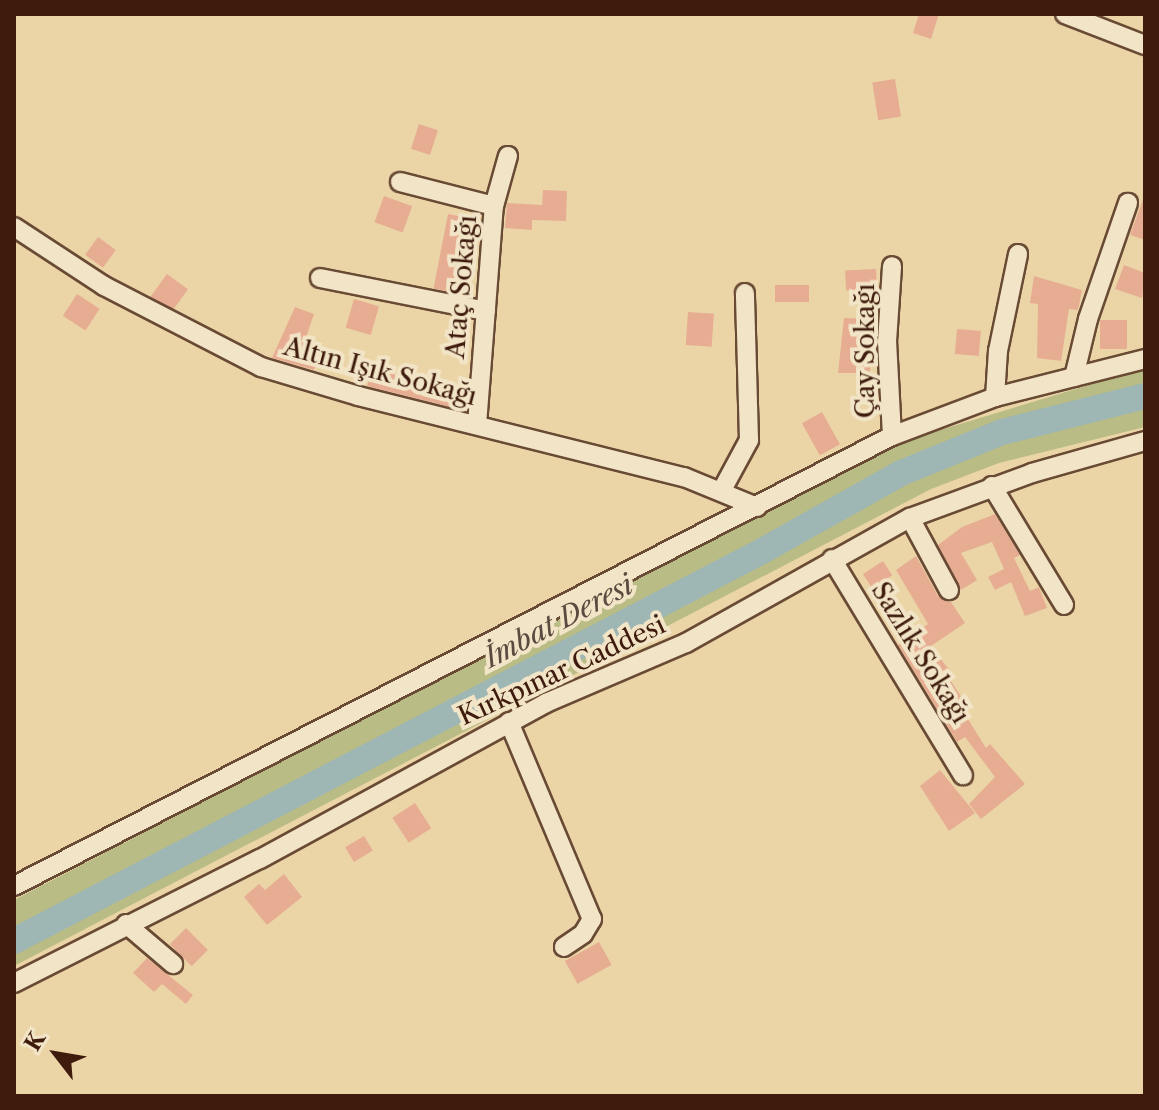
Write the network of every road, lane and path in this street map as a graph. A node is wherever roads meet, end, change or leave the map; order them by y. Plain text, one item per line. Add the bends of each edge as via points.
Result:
1 (1065, 14) edge
2 (1095, 19) edge
3 (1145, 45) edge
4 (508, 156) dead end
5 (400, 182) dead end
6 (1128, 203) dead end
7 (494, 206) junction
8 (14, 227) edge
9 (1018, 254) dead end
10 (892, 266) dead end
11 (320, 278) dead end
12 (745, 293) dead end
13 (486, 311) junction
14 (1145, 359) edge
15 (1074, 377) junction
16 (995, 397) junction
17 (477, 425) junction
18 (892, 436) junction
19 (1145, 441) edge
20 (992, 486) junction
21 (722, 490) junction
22 (757, 507) junction
23 (910, 518) junction
24 (832, 559) junction
25 (949, 590) dead end
26 (1064, 605) dead end
27 (509, 722) junction
28 (963, 775) dead end
29 (14, 886) edge
30 (126, 924) junction
31 (564, 947) dead end
32 (173, 964) dead end
33 (14, 983) edge

1 - 2 street
2 - 3 street
4 - 7 street, Ataç Sokağı
5 - 7 street
6 - 15 street
7 - 13 street, Ataç Sokağı
8 - 17 street, Altın Işık Sokağı via 93,279 218,349 295,379
9 - 16 street via 998,351
10 - 18 street, Çay Sokağı via 887,342
11 - 13 street
12 - 21 street via 749,440
13 - 17 street, Ataç Sokağı
14 - 15 street
15 - 16 street
16 - 18 street
17 - 21 street, Altın Işık Sokağı
18 - 22 street
19 - 20 street, Kırkpınar Caddesi
20 - 23 street, Kırkpınar Caddesi
20 - 26 street
21 - 22 street, Altın Işık Sokağı
22 - 29 street
23 - 24 street, Kırkpınar Caddesi
23 - 25 street
24 - 27 street, Kırkpınar Caddesi via 686,643
24 - 28 street, Sazlık Sokağı
27 - 30 street, Kırkpınar Caddesi via 260,859
27 - 31 street via 592,919 583,934
30 - 32 street
30 - 33 street, Kırkpınar Caddesi

